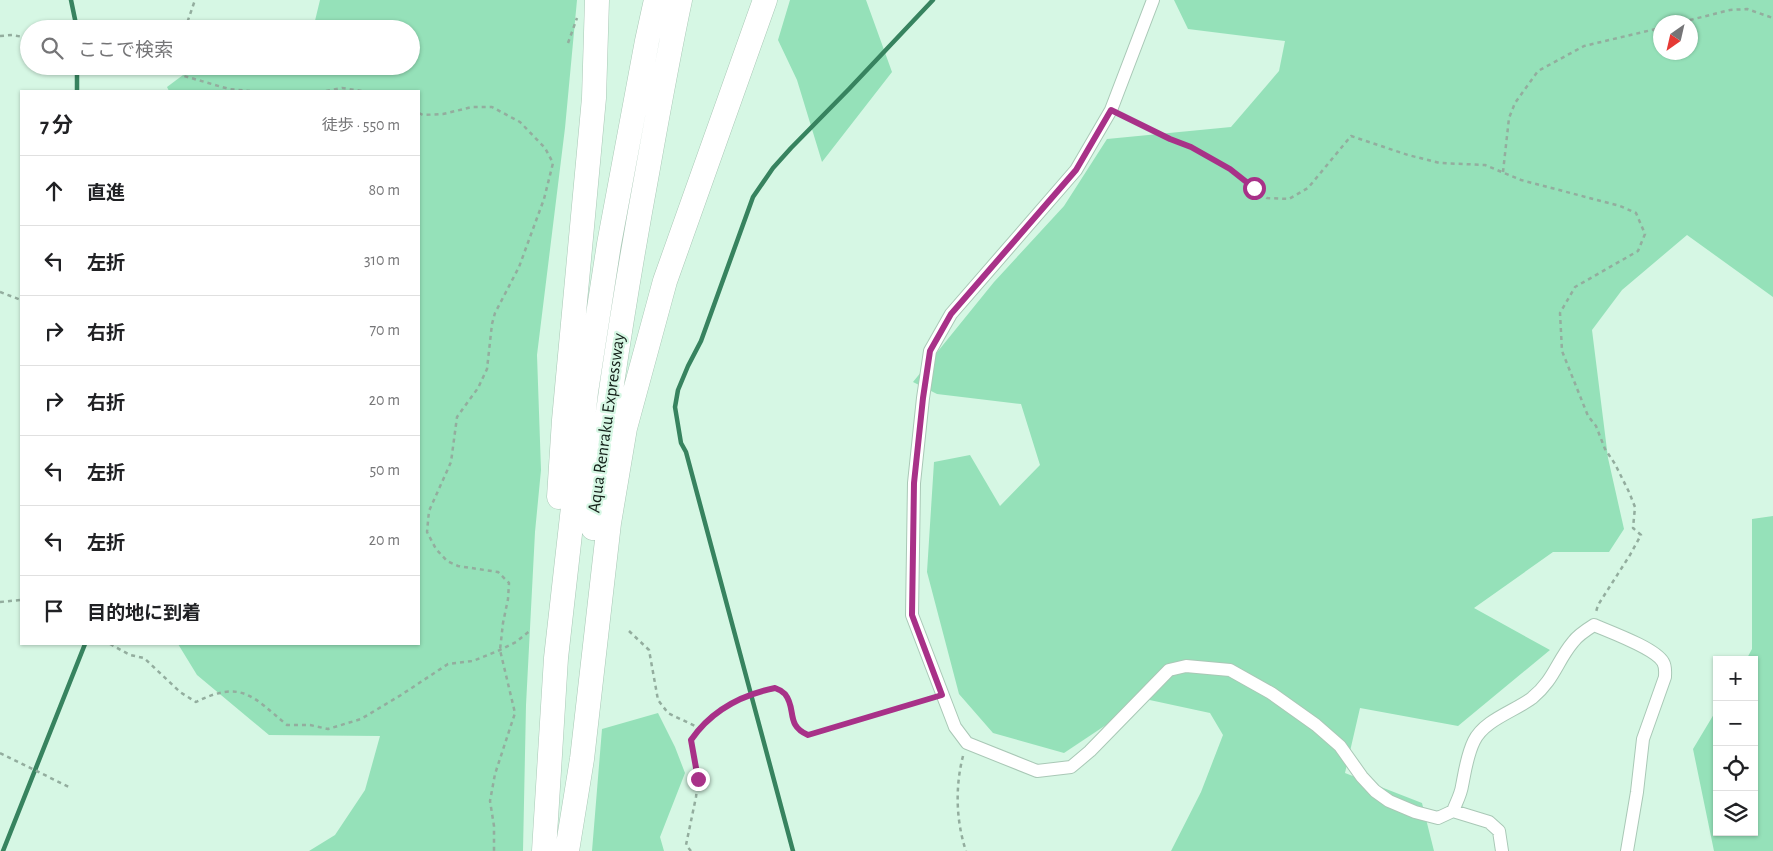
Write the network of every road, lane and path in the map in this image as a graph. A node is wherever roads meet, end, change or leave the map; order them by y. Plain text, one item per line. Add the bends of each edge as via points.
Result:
1 (195, 0) edge
2 (610, 0) edge
3 (656, 0) edge
4 (680, 0) edge
5 (747, 0) edge
6 (765, 0) edge
7 (1153, 0) edge
8 (588, 6) edge
9 (1698, 18) edge
10 (1773, 18) edge
11 (188, 20) edge
12 (1653, 30) edge
13 (0, 36) edge
14 (20, 36) edge
15 (568, 43) dead end
16 (183, 75) edge
17 (240, 90) edge
18 (331, 90) edge
19 (355, 90) edge
20 (594, 98) junction
21 (1111, 110) junction
22 (420, 114) edge
23 (718, 135) junction
24 (1502, 172) junction
25 (0, 292) edge
26 (20, 300) edge
27 (20, 600) edge
28 (0, 602) edge
29 (1594, 626) junction
30 (531, 630) dead end
31 (629, 631) dead end
32 (112, 645) edge
33 (500, 650) junction
34 (942, 695) junction
35 (699, 728) junction
36 (967, 743) junction
37 (0, 754) edge
38 (71, 788) dead end
39 (1453, 811) junction
40 (544, 848) edge
41 (494, 851) edge
42 (567, 851) edge
43 (691, 851) edge
44 (966, 851) edge
45 (1502, 851) edge
46 (1627, 851) edge

1 - 11 path
2 - 20 highway via 605,56
3 - 40 highway, Aqua Renraku Expressway via 611,234 586,392 556,669
4 - 42 highway, Aqua Renraku Expressway via 633,246 610,393 593,526
5 - 23 highway via 722,101
6 - 23 highway
7 - 21 street
8 - 15 path
8 - 20 highway
9 - 10 path via 1747,9
12 - 24 path via 1584,46 1538,71 1515,102 1509,118
13 - 14 path
16 - 17 path
18 - 19 path
20 - 40 highway via 564,420 558,520 541,656
21 - 24 path via 1191,147 1230,169 1267,198 1289,199 1308,188 1351,136 1440,163 1485,165
21 - 34 street via 1076,170 951,314 930,351 914,483 912,615
22 - 33 path via 424,116 472,107 492,107 520,122 545,148 552,163 544,199 519,267 495,313 487,369 457,417 451,462 429,511 427,532 447,561 458,566 498,572 508,583
23 - 42 highway via 665,281 626,428 609,524 582,759
24 - 29 path via 1620,206 1636,213 1645,234 1638,251 1575,287 1560,313 1562,351 1588,416 1629,492 1635,507 1632,528 1640,535 1598,605
25 - 26 path
27 - 28 path
29 - 39 street via 1572,642 1550,680 1474,740
29 - 46 street via 1634,642 1656,655 1666,668 1643,739
30 - 33 path
31 - 35 path via 649,650 658,700 668,713
32 - 33 path via 144,658 180,692 196,702 212,694 240,691 288,726 310,725 328,730 361,719 448,664 473,661
33 - 41 path via 515,713 495,774 490,801
34 - 35 path via 808,735 793,722 785,694 775,688 760,690 726,706
34 - 36 street via 955,727
35 - 43 path via 691,740 698,779 686,845
36 - 39 street via 1036,771 1072,767 1169,670 1186,666 1230,670 1316,724 1340,746 1374,791 1415,812 1438,818
36 - 44 path via 957,795 961,836
37 - 38 path
39 - 45 street via 1489,822 1498,831

